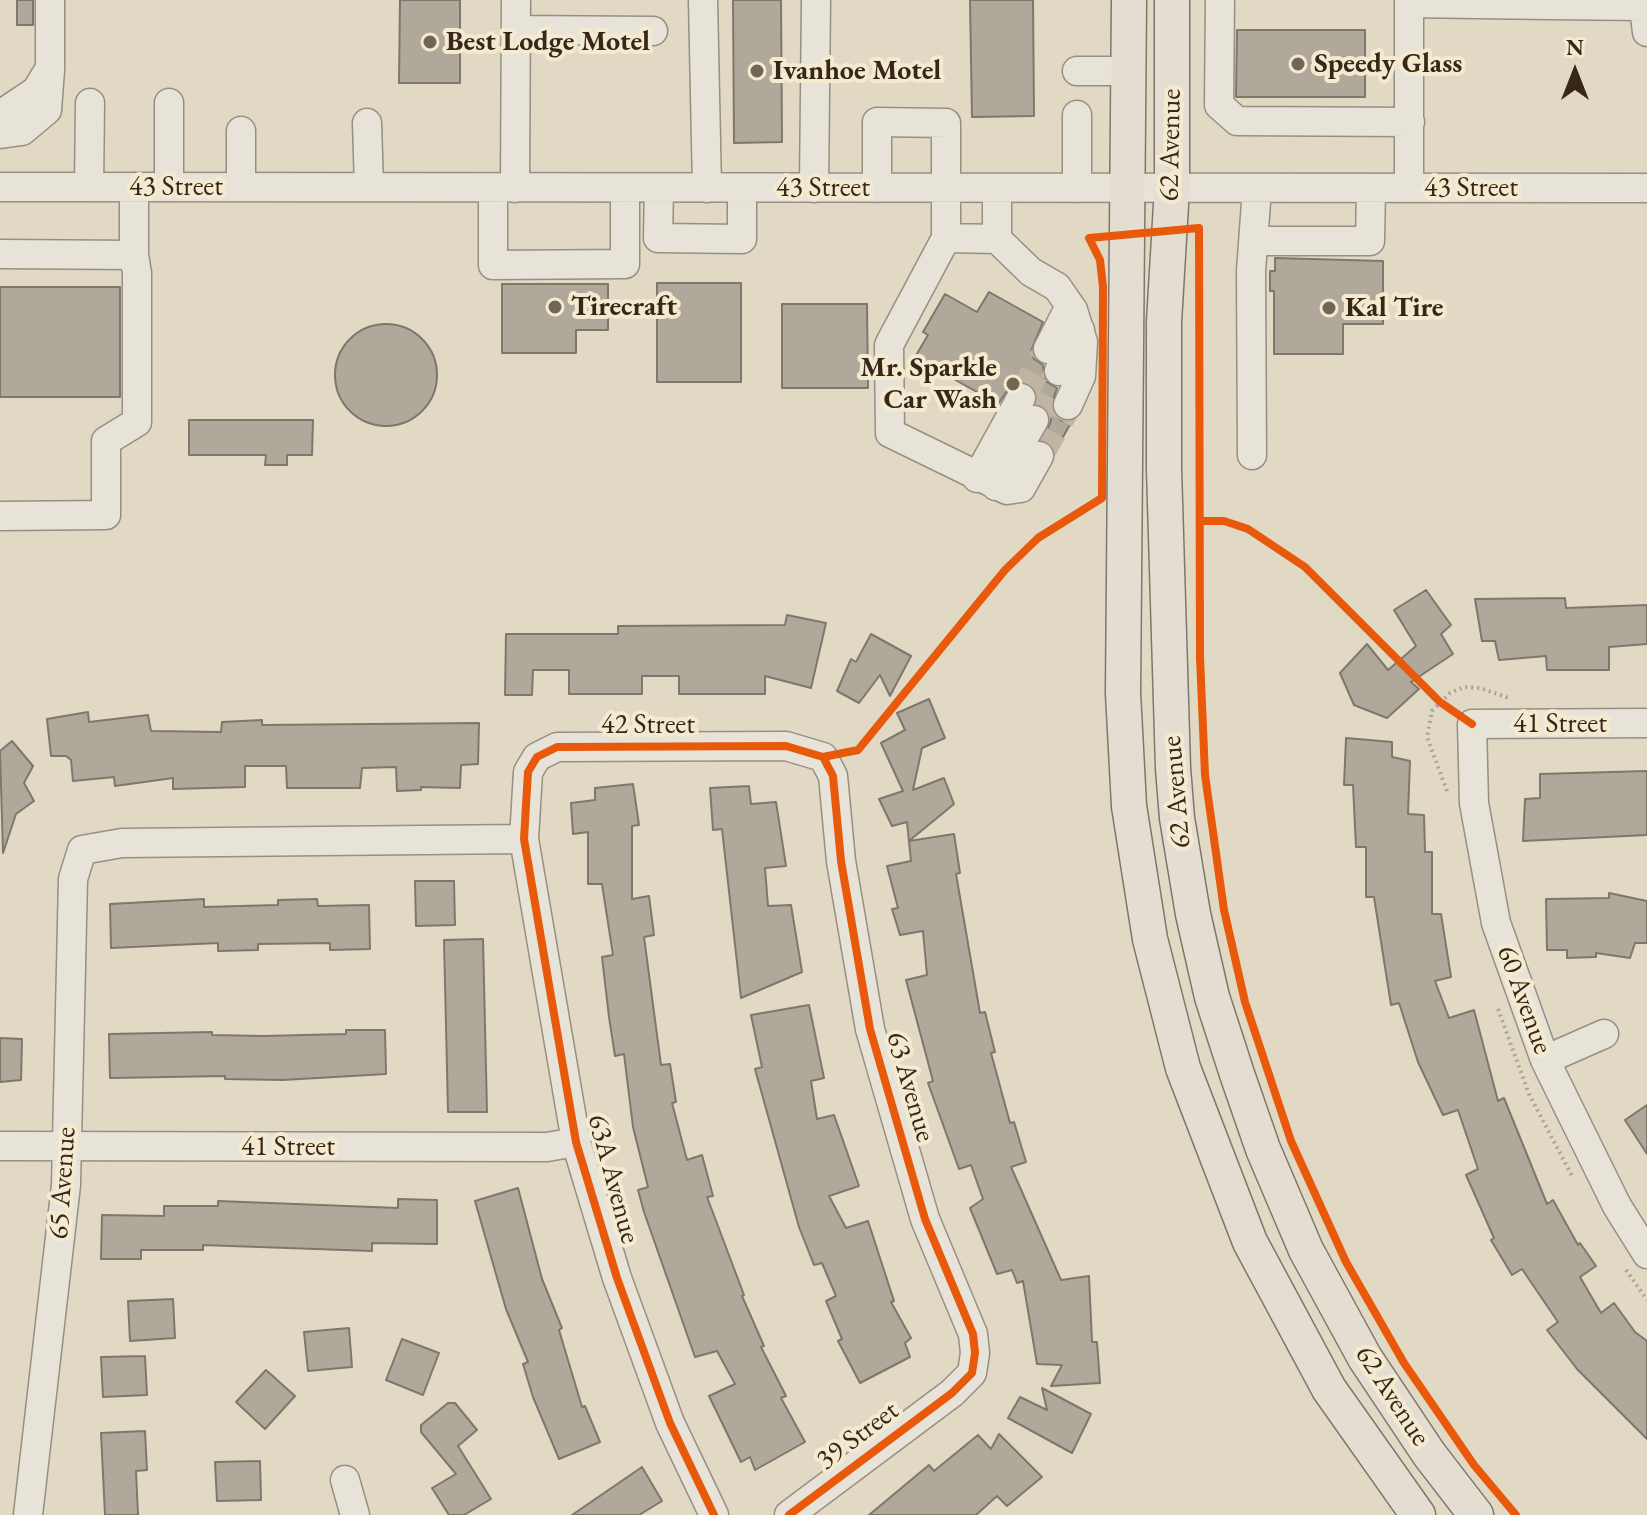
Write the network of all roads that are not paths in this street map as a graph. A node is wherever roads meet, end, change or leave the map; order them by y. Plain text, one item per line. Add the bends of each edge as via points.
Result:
1 (50, 0) edge
2 (516, 0) edge
3 (703, 0) edge
4 (816, 0) edge
5 (1129, 0) edge
6 (1172, 0) edge
7 (1220, 0) edge
8 (1409, 1) edge
9 (1549, 2) edge
10 (1645, 13) edge
11 (516, 30) junction
12 (653, 31) dead end
13 (50, 68) junction
14 (1077, 71) dead end
15 (1129, 71) junction
16 (90, 103) dead end
17 (169, 103) dead end
18 (0, 115) edge
19 (1077, 115) dead end
20 (1410, 122) junction
21 (367, 123) dead end
22 (241, 131) dead end
23 (0, 134) edge
24 (0, 187) edge
25 (89, 187) junction
26 (134, 187) junction
27 (169, 187) junction
28 (241, 187) junction
29 (369, 187) junction
30 (504, 188) junction
31 (625, 188) junction
32 (659, 188) junction
33 (707, 188) junction
34 (742, 188) junction
35 (814, 188) junction
36 (877, 188) junction
37 (947, 188) junction
38 (997, 188) junction
39 (1077, 188) junction
40 (1129, 188) junction
41 (1172, 188) junction
42 (1257, 188) junction
43 (1371, 188) junction
44 (1409, 188) junction
45 (1647, 188) edge
46 (946, 238) junction
47 (997, 239) junction
48 (1254, 241) junction
49 (0, 254) edge
50 (134, 255) junction
51 (1075, 318) junction
52 (1054, 360) tunnel mouth
53 (1068, 405) tunnel mouth
54 (1027, 409) tunnel mouth
55 (1252, 455) dead end
56 (1039, 456) tunnel mouth
57 (998, 484) junction
58 (0, 516) edge
59 (1647, 723) edge
60 (1472, 724) joint
61 (833, 776) joint
62 (524, 839) junction
63 (1604, 1034) dead end
64 (1545, 1060) junction
65 (576, 1142) junction
66 (0, 1146) edge
67 (69, 1148) junction
68 (1647, 1254) edge
69 (952, 1393) joint
70 (345, 1480) dead end
71 (28, 1515) edge
72 (355, 1515) edge
73 (714, 1515) edge
74 (789, 1515) edge
75 (1418, 1515) edge
76 (1476, 1515) edge

1 - 13 street
2 - 11 street
3 - 33 street
4 - 35 street
5 - 15 main road, 62 Avenue
6 - 41 main road, 62 Avenue
7 - 20 street via 1219,105 1237,121
8 - 9 street
8 - 20 street
9 - 10 street
11 - 12 street
11 - 30 street
13 - 18 street via 36,91
13 - 23 street via 47,110 22,131
14 - 15 street
15 - 40 main road, 62 Avenue
16 - 25 street
17 - 27 street
19 - 39 street
20 - 44 street
21 - 29 street
22 - 28 street
24 - 25 street, 43 Street
25 - 26 street, 43 Street
26 - 27 street, 43 Street
26 - 50 street
27 - 28 street, 43 Street
28 - 29 street, 43 Street
29 - 30 street, 43 Street
30 - 31 street, 43 Street
30 - 31 street via 493,265 625,264
31 - 32 street, 43 Street
32 - 33 street, 43 Street
32 - 34 street via 658,238 742,239
33 - 34 street, 43 Street
34 - 35 street, 43 Street
35 - 36 street, 43 Street
36 - 37 street, 43 Street
36 - 37 street via 877,122 946,123
37 - 38 street, 43 Street
37 - 46 street
38 - 39 street, 43 Street
38 - 47 street
39 - 40 street, 43 Street
40 - 41 street, 43 Street
40 - 75 main road, 62 Avenue via 1123,693 1129,806 1150,939 1183,1068 1250,1242 1329,1389
41 - 42 street, 43 Street
41 - 76 main road, 62 Avenue via 1164,322 1170,707 1177,818 1202,957 1263,1149 1306,1250 1373,1369
42 - 43 street, 43 Street
42 - 48 street
43 - 44 street, 43 Street
43 - 48 street via 1370,241
44 - 45 street, 43 Street
46 - 47 street
46 - 57 street via 889,345 890,433
47 - 51 street via 1031,272 1057,287
48 - 55 street
49 - 50 street
50 - 58 street via 137,422 106,441 106,515
51 - 52 street
51 - 53 street via 1083,342 1081,376
54 - 57 street
56 - 57 street
59 - 60 street, 41 Street
60 - 64 street, 60 Avenue via 1474,803 1496,923
61 - 62 street, 42 Street via 823,757 786,746 557,747 537,757 528,772
61 - 69 street, 63 Avenue via 843,876 870,1029 925,1219 973,1334 972,1373
62 - 65 street, 63A Avenue
62 - 67 street, 65 Avenue via 122,843 82,850 73,879
63 - 64 street
64 - 68 street, 60 Avenue via 1617,1206
65 - 67 street, 41 Street via 547,1147
65 - 73 street, 63A Avenue via 617,1278 670,1423
66 - 67 street, 41 Street
67 - 71 street, 65 Avenue
69 - 74 street, 39 Street
70 - 72 street

